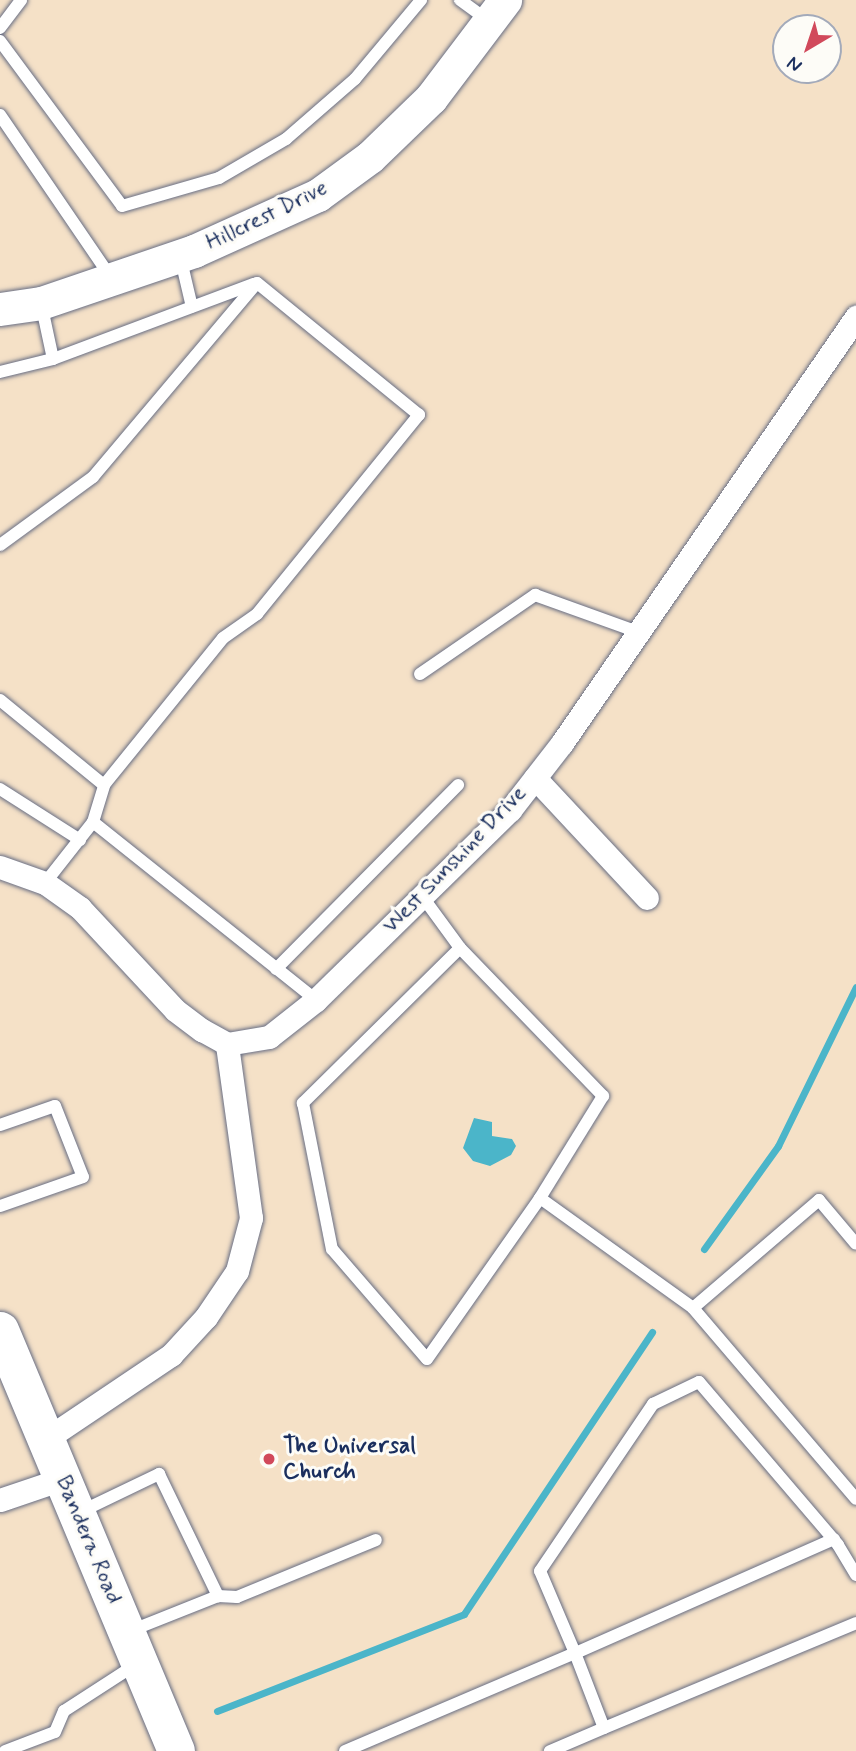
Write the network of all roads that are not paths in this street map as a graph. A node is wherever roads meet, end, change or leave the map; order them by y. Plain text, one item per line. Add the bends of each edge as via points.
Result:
1 (21, 0) edge
2 (421, 0) edge
3 (460, 0) edge
4 (500, 5) edge
5 (0, 28) edge
6 (0, 41) edge
7 (0, 115) edge
8 (180, 256) junction
9 (111, 278) junction
10 (257, 283) junction
11 (41, 303) junction
12 (192, 307) junction
13 (0, 309) edge
14 (856, 317) edge
15 (53, 359) junction
16 (0, 372) edge
17 (0, 545) edge
18 (638, 632) junction
19 (420, 674) dead end
20 (0, 700) edge
21 (535, 778) junction
22 (104, 785) junction
23 (458, 785) dead end
24 (0, 789) edge
25 (93, 822) junction
26 (80, 840) junction
27 (0, 867) edge
28 (45, 883) junction
29 (422, 896) junction
30 (646, 898) dead end
31 (460, 948) junction
32 (276, 968) junction
33 (316, 1000) junction
34 (227, 1044) junction
35 (0, 1125) edge
36 (540, 1198) junction
37 (0, 1206) edge
38 (856, 1244) edge
39 (693, 1308) junction
40 (0, 1330) edge
41 (46, 1439) junction
42 (62, 1479) junction
43 (856, 1499) edge
44 (0, 1500) edge
45 (77, 1514) junction
46 (834, 1539) junction
47 (376, 1540) dead end
48 (856, 1575) edge
49 (218, 1596) junction
50 (856, 1623) edge
51 (132, 1648) junction
52 (575, 1653) junction
53 (604, 1728) junction
54 (172, 1750) edge
55 (5, 1751) edge
56 (345, 1751) edge
57 (550, 1751) edge

1 - 5 lane
2 - 6 lane via 355,79 286,139 219,178 122,205
3 - 4 lane
4 - 8 main road, Hillcrest Drive via 431,98 370,158 318,195
7 - 9 lane
8 - 9 main road, Hillcrest Drive
8 - 12 lane
9 - 11 main road, Hillcrest Drive
10 - 12 lane
10 - 17 lane via 93,477
10 - 22 lane via 419,415 257,614 223,638
11 - 13 main road, Hillcrest Drive
11 - 15 lane
12 - 15 lane
14 - 18 street, West Sunshine Drive
15 - 16 lane
18 - 19 lane via 536,595
18 - 21 street, West Sunshine Drive
20 - 22 lane
21 - 29 street, West Sunshine Drive via 510,810
21 - 30 street
22 - 25 lane
23 - 32 lane
24 - 26 lane
25 - 26 lane
25 - 32 lane
26 - 28 lane
27 - 28 street
28 - 34 street via 80,908 175,1010
29 - 31 lane
29 - 33 street, West Sunshine Drive
31 - 36 lane via 603,1096
31 - 36 lane via 303,1103 332,1249 427,1359
32 - 33 lane
33 - 34 street, West Sunshine Drive via 269,1037
34 - 41 street via 251,1218 237,1271 206,1317 171,1355
35 - 37 lane via 55,1106 83,1177
36 - 39 lane
38 - 39 lane via 819,1200
39 - 43 lane
40 - 41 main road, Bandera Road
41 - 42 main road, Bandera Road
42 - 44 street
42 - 45 main road, Bandera Road
45 - 49 lane via 159,1474
45 - 51 main road, Bandera Road
46 - 48 lane
46 - 52 lane
46 - 52 lane via 699,1382 653,1404 540,1571
47 - 49 lane via 237,1597
49 - 51 lane
50 - 53 lane
51 - 54 main road, Bandera Road
51 - 55 lane via 64,1712 55,1732
52 - 53 lane
52 - 56 lane
53 - 57 lane

